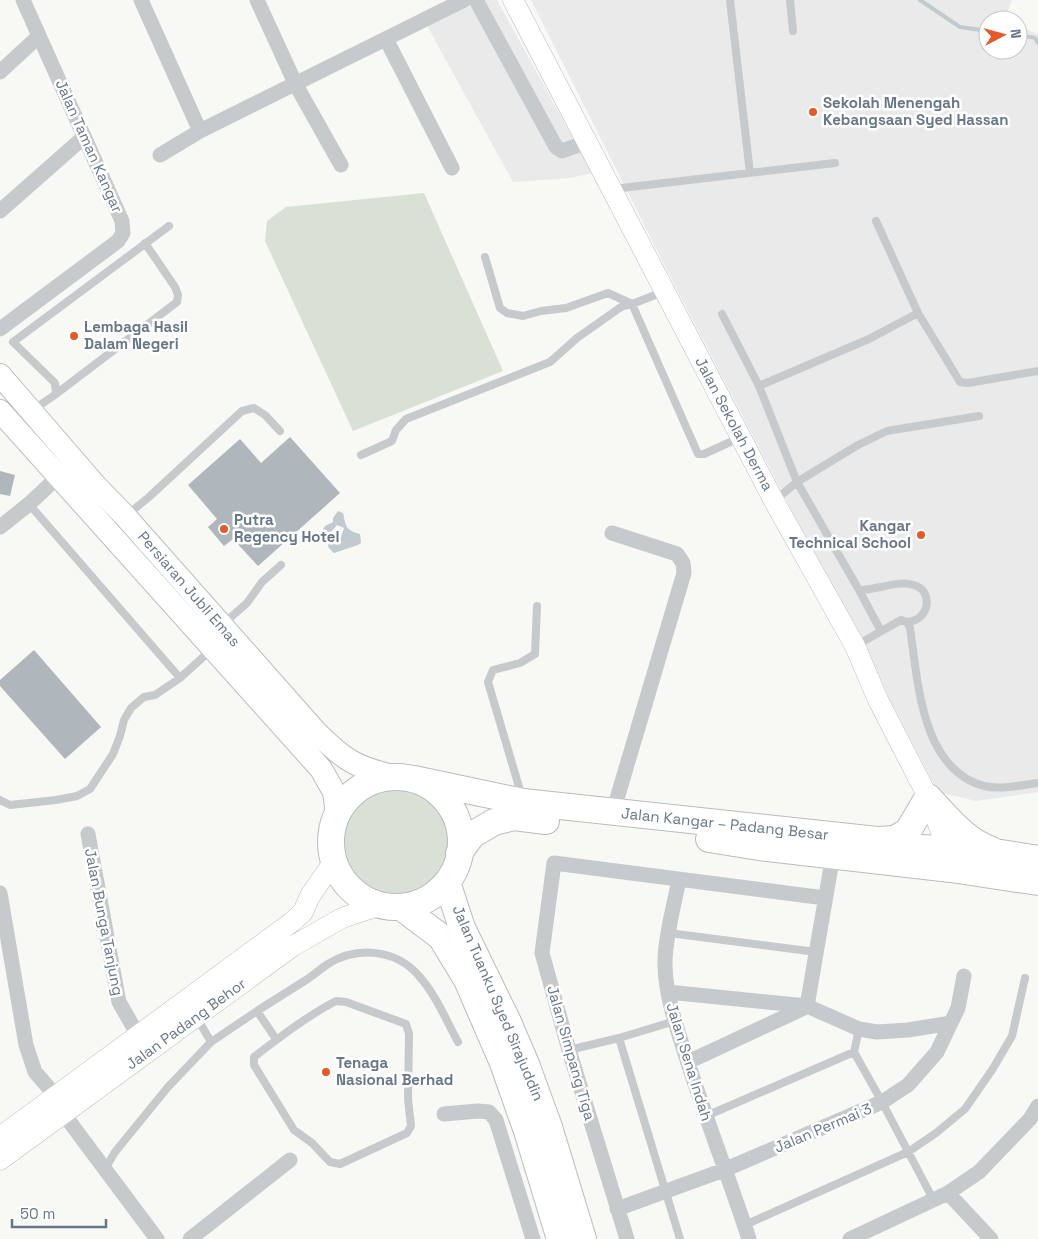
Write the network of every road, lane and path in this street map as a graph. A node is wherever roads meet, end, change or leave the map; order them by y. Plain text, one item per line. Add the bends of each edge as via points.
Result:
1 (23, 0) edge
2 (141, 0) edge
3 (256, 0) edge
4 (464, 0) edge
5 (476, 0) edge
6 (513, 0) edge
7 (730, 0) edge
8 (790, 0) edge
9 (794, 31) dead end
10 (39, 36) junction
11 (386, 39) junction
12 (0, 72) edge
13 (296, 85) junction
14 (200, 131) junction
15 (84, 137) junction
16 (587, 142) junction
17 (160, 155) dead end
18 (835, 163) dead end
19 (341, 165) dead end
20 (452, 168) dead end
21 (750, 173) junction
22 (611, 189) junction
23 (0, 211) edge
24 (876, 221) dead end
25 (168, 226) dead end
26 (146, 243) junction
27 (485, 258) dead end
28 (664, 291) junction
29 (632, 304) junction
30 (918, 313) junction
31 (722, 314) dead end
32 (0, 328) edge
33 (1038, 372) edge
34 (0, 375) edge
35 (759, 386) junction
36 (56, 394) junction
37 (0, 411) edge
38 (31, 411) junction
39 (979, 416) dead end
40 (280, 431) dead end
41 (741, 437) junction
42 (361, 454) dead end
43 (59, 476) junction
44 (797, 482) junction
45 (774, 501) junction
46 (29, 504) junction
47 (125, 516) junction
48 (0, 527) edge
49 (109, 532) junction
50 (612, 533) dead end
51 (282, 564) dead end
52 (859, 590) junction
53 (537, 606) dead end
54 (907, 622) junction
55 (221, 626) junction
56 (882, 631) junction
57 (855, 646) junction
58 (213, 648) junction
59 (180, 678) junction
60 (405, 778) junction
61 (1038, 783) edge
62 (928, 797) junction
63 (0, 800) edge
64 (524, 802) junction
65 (613, 812) junction
66 (337, 814) junction
67 (88, 834) dead end
68 (877, 840) junction
69 (948, 851) junction
70 (459, 853) junction
71 (1001, 853) junction
72 (833, 855) junction
73 (1038, 858) edge
74 (334, 860) junction
75 (915, 865) junction
76 (978, 873) junction
77 (679, 880) junction
78 (447, 882) junction
79 (1038, 882) edge
80 (0, 893) edge
81 (826, 898) junction
82 (391, 906) junction
83 (669, 933) junction
84 (816, 952) junction
85 (964, 976) dead end
86 (1025, 978) dead end
87 (668, 992) junction
88 (807, 1006) junction
89 (257, 1011) junction
90 (196, 1016) junction
91 (675, 1021) junction
92 (951, 1023) junction
93 (859, 1028) junction
94 (138, 1035) junction
95 (619, 1038) junction
96 (276, 1040) junction
97 (211, 1042) junction
98 (458, 1042) dead end
99 (569, 1050) junction
100 (854, 1052) junction
101 (688, 1062) junction
102 (882, 1102) junction
103 (60, 1104) junction
104 (1038, 1106) edge
105 (444, 1114) dead end
106 (706, 1116) junction
107 (1034, 1121) edge
108 (0, 1137) edge
109 (908, 1152) junction
110 (0, 1160) edge
111 (290, 1160) dead end
112 (105, 1169) junction
113 (724, 1170) junction
114 (666, 1192) junction
115 (948, 1193) junction
116 (934, 1201) junction
117 (617, 1209) junction
118 (528, 1222) junction
119 (556, 1227) edge
120 (747, 1232) edge
121 (157, 1239) edge
122 (190, 1239) edge
123 (532, 1239) edge
124 (583, 1239) edge
125 (627, 1239) edge
126 (680, 1239) edge
127 (850, 1239) edge
128 (991, 1239) edge

1 - 10 street, Jalan Taman Kangar
2 - 14 street
3 - 13 street
4 - 11 street
5 - 16 street via 556,147 562,151
6 - 16 street, Jalan Sekolah Derma
7 - 21 lane
8 - 9 lane
10 - 12 street
10 - 15 street, Jalan Taman Kangar
11 - 13 street
11 - 20 street
13 - 14 street
13 - 19 street
14 - 17 street
15 - 23 street
15 - 32 street, Jalan Taman Kangar via 122,221 123,233 118,241
16 - 22 street, Jalan Sekolah Derma
18 - 21 lane
21 - 22 lane
22 - 28 street, Jalan Sekolah Derma
24 - 30 lane
25 - 26 lane
26 - 36 lane via 176,288 177,302
26 - 36 lane via 13,342 55,383
27 - 29 lane via 500,308 507,313 523,316 566,308 608,293
28 - 29 lane
28 - 41 street, Jalan Sekolah Derma
29 - 41 lane via 698,454
29 - 42 lane via 621,307 577,338 550,362 406,419 396,430 392,441
30 - 33 lane via 960,382
30 - 35 lane via 849,348
31 - 35 lane
34 - 38 main road, Persiaran Jubli Emas
35 - 44 lane
36 - 38 lane
37 - 43 main road, Persiaran Jubli Emas
38 - 47 main road, Persiaran Jubli Emas
39 - 44 lane via 887,431
40 - 47 lane via 254,408 242,411
41 - 45 street, Jalan Sekolah Derma
43 - 46 street
43 - 49 main road, Persiaran Jubli Emas
44 - 45 lane
44 - 52 lane
45 - 57 street, Jalan Sekolah Derma
46 - 48 street
46 - 59 lane
47 - 49 main road
47 - 55 main road, Persiaran Jubli Emas
49 - 58 main road, Persiaran Jubli Emas
50 - 65 street via 677,554 683,563 684,573
51 - 55 lane
52 - 54 lane via 916,585 923,590 925,613 915,621
52 - 56 lane
53 - 64 lane via 534,654 520,663 493,670 488,682
54 - 56 lane via 901,620
54 - 61 lane via 926,723 947,761 960,775 986,787
55 - 60 main road, Persiaran Jubli Emas via 338,753 362,768
56 - 57 lane
57 - 62 street, Jalan Sekolah Derma via 878,700
58 - 59 lane
58 - 66 main road, Persiaran Jubli Emas via 321,769 334,792
59 - 63 lane via 130,708 113,754 90,788 77,796 56,800 10,805
60 - 64 highway, Jalan Kangar – Padang Besar
60 - 66 highway via 379,779 362,786
60 - 70 highway via 430,786 443,796 459,826
62 - 68 highway via 908,830 895,838
62 - 69 street, Jalan Sekolah Derma
62 - 71 highway via 973,841
64 - 65 highway, Jalan Kangar – Padang Besar
65 - 68 highway, Jalan Kangar – Padang Besar
66 - 74 highway via 331,842
67 - 94 street, Jalan Bunga Tanjung via 119,1002
68 - 69 highway, Jalan Kangar – Padang Besar
69 - 71 highway, Jalan Kangar – Padang Besar
69 - 75 highway via 943,856
69 - 76 highway
70 - 72 highway, Jalan Kangar – Padang Besar via 472,835 494,822 514,818
70 - 78 highway
71 - 73 highway, Jalan Kangar – Padang Besar
72 - 75 highway, Jalan Kangar – Padang Besar
72 - 81 street
74 - 82 highway via 344,881 352,889 370,902
74 - 94 street, Jalan Padang Behor via 302,912 292,922
75 - 76 highway, Jalan Kangar – Padang Besar
76 - 79 highway, Jalan Kangar – Padang Besar
77 - 81 street
77 - 83 street, Jalan Sena Indah
77 - 99 street, Jalan Simpang Tiga via 554,863 542,953
78 - 82 highway via 426,900 414,905
78 - 124 highway, Jalan Tuanku Syed Sirajuddin via 462,928 526,1064 549,1126
80 - 103 street via 26,1045 36,1072
81 - 84 street
82 - 90 street, Jalan Padang Behor via 342,918 293,946
82 - 119 highway, Jalan Tuanku Syed Sirajuddin via 441,937 467,980 503,1064
83 - 84 lane
83 - 87 street, Jalan Sena Indah via 665,965
84 - 88 street
85 - 92 street, Jalan Permai 3 via 958,1008
86 - 109 lane via 1012,1036 992,1070 964,1109
87 - 88 street
87 - 91 street, Jalan Sena Indah
88 - 93 street
88 - 101 street
89 - 96 lane
89 - 97 lane
89 - 98 lane via 343,957 378,953 390,955 418,975 430,990
90 - 97 lane
90 - 103 street, Jalan Padang Behor
91 - 95 lane
91 - 101 street, Jalan Sena Indah
92 - 93 street via 877,1032
92 - 102 street, Jalan Permai 3 via 937,1052 908,1085
93 - 100 lane
94 - 103 street, Jalan Padang Behor
95 - 99 lane
95 - 114 lane
96 - 96 lane via 336,1001 406,1024 409,1034 411,1126 407,1133 348,1162 330,1162 294,1130 254,1065 254,1057
97 - 112 lane via 168,1087
99 - 117 street, Jalan Simpang Tiga
100 - 102 lane
100 - 106 lane
101 - 106 street, Jalan Sena Indah
102 - 109 lane
102 - 113 street, Jalan Permai 3
103 - 108 street, Jalan Padang Behor
103 - 110 street, Jalan Padang Behor
103 - 112 street
104 - 107 street
105 - 118 street via 478,1110 489,1112 496,1120
106 - 113 street, Jalan Sena Indah
107 - 115 street via 979,1172
109 - 116 lane
109 - 120 lane
111 - 122 street
112 - 121 street
113 - 114 street, Jalan Permai 3
113 - 120 street, Jalan Sena Indah
114 - 117 street, Jalan Permai 3
114 - 126 lane
115 - 116 street
115 - 128 street
116 - 127 street
117 - 125 street, Jalan Simpang Tiga
118 - 119 street
118 - 123 street

